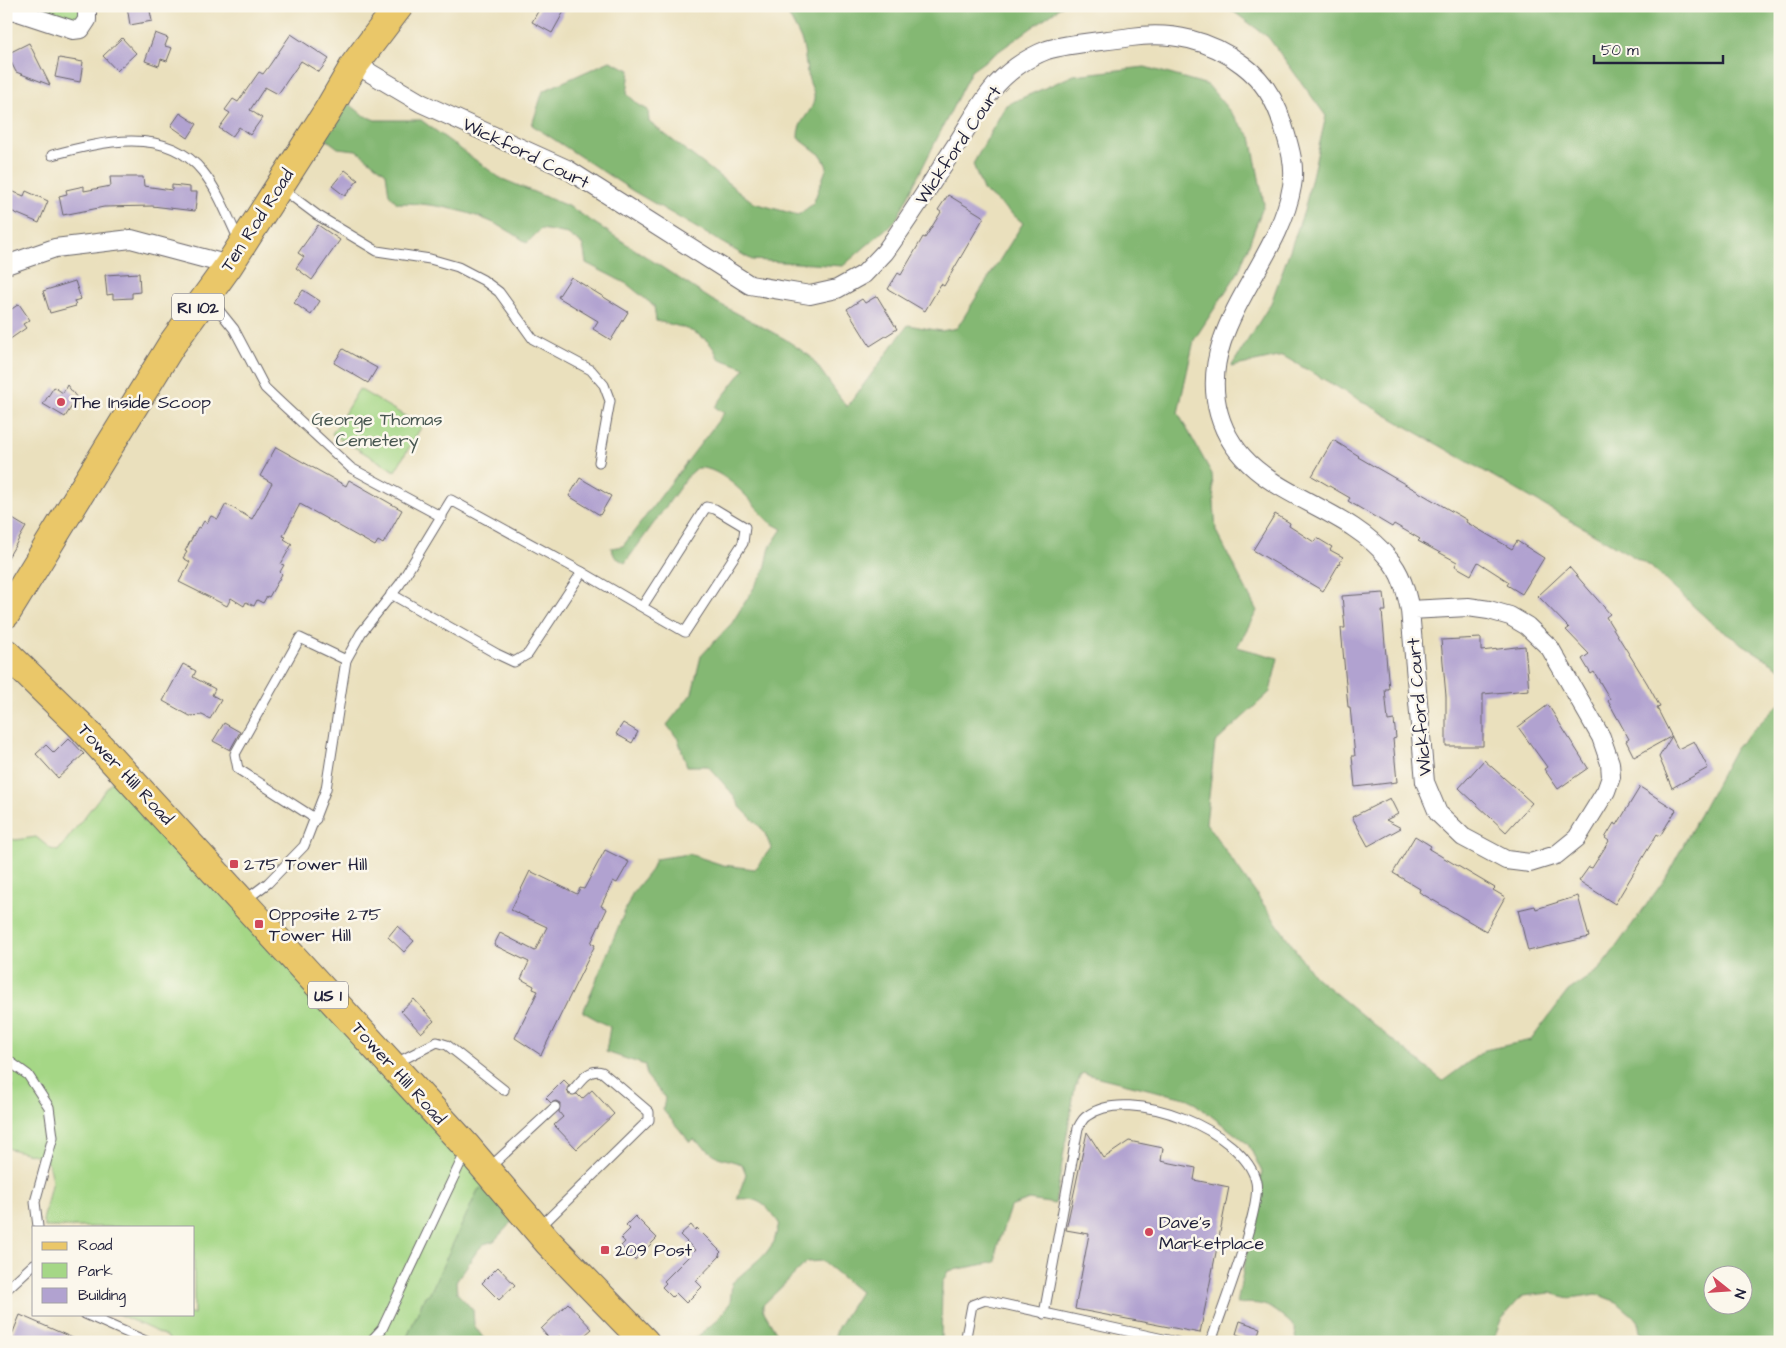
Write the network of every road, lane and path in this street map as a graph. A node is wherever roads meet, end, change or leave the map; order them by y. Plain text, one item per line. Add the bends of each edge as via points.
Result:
1 (87, 6) edge
2 (399, 6) edge
3 (6, 8) edge
4 (355, 64) junction
5 (52, 155) dead end
6 (278, 187) junction
7 (235, 255) junction
8 (6, 265) edge
9 (207, 295) junction
10 (599, 462) dead end
11 (442, 517) junction
12 (582, 572) junction
13 (391, 594) junction
14 (642, 607) junction
15 (1410, 610) junction
16 (6, 614) edge
17 (6, 653) edge
18 (346, 660) junction
19 (316, 819) junction
20 (244, 901) junction
21 (6, 1060) edge
22 (392, 1066) junction
23 (504, 1090) dead end
24 (573, 1090) dead end
25 (555, 1107) dead end
26 (467, 1147) junction
27 (487, 1170) junction
28 (38, 1226) edge
29 (538, 1229) junction
30 (32, 1266) edge
31 (6, 1290) edge
32 (1044, 1314) junction
33 (90, 1316) edge
34 (148, 1342) edge
35 (370, 1342) edge
36 (645, 1342) edge
37 (965, 1342) edge
38 (1178, 1342) edge
39 (1211, 1342) edge

1 - 3 street via 87,20 80,29 73,30
2 - 4 main road, Ten Rod Road / RI 102
4 - 6 main road, Ten Rod Road / RI 102
4 - 15 street, Wickford Court via 421,103 567,169 750,285 810,294 837,289 864,274 886,252 993,88 1018,65 1047,50 1144,35 1186,37 1225,51 1256,75 1277,106 1292,152 1292,184 1283,218 1222,338 1215,380 1219,414 1234,448 1264,478 1364,535 1389,558 1404,584
5 - 7 lane via 100,142 125,140 172,149 193,162 215,191
6 - 7 main road, Ten Rod Road / RI 102
6 - 10 lane via 377,251 430,259 458,267 483,280 498,292 533,339 591,370 610,400
7 - 8 street via 131,239 55,248
7 - 9 main road, Ten Rod Road / RI 102
9 - 11 lane via 234,329 265,388 351,468
9 - 16 main road, Ten Rod Road / RI 102 via 172,344
11 - 12 lane via 451,500
11 - 13 lane
12 - 13 lane via 528,654 514,662
12 - 14 lane
13 - 18 lane via 361,633
14 - 14 lane via 706,508 715,509 745,527 743,543 685,632
15 - 15 street, Wickford Court via 1425,782 1438,814 1463,837 1506,860 1530,863 1556,855 1577,838 1606,791 1610,763 1601,737 1550,648 1527,626 1510,616 1489,610 1468,607
17 - 20 main road, Tower Hill Road / US 1 via 82,727
18 - 19 lane via 332,759
18 - 19 lane via 300,638 235,754 238,769
19 - 20 lane via 304,846 268,883
20 - 22 main road, Tower Hill Road / US 1
21 - 28 lane via 28,1075 49,1107 53,1136 35,1202
22 - 23 lane via 437,1042 447,1045
22 - 26 main road, Tower Hill Road / US 1
24 - 29 lane via 589,1073 602,1072 649,1112 649,1120
25 - 27 lane
26 - 27 main road, Tower Hill Road / US 1
26 - 35 lane via 386,1321
27 - 29 main road, Tower Hill Road / US 1
29 - 36 main road, Tower Hill Road / US 1
30 - 31 lane
32 - 37 lane via 985,1300 972,1305
32 - 38 lane
32 - 39 lane via 1078,1128 1086,1116 1109,1107 1131,1106 1161,1111 1201,1125 1237,1151 1251,1165 1257,1184 1252,1218
33 - 34 lane

